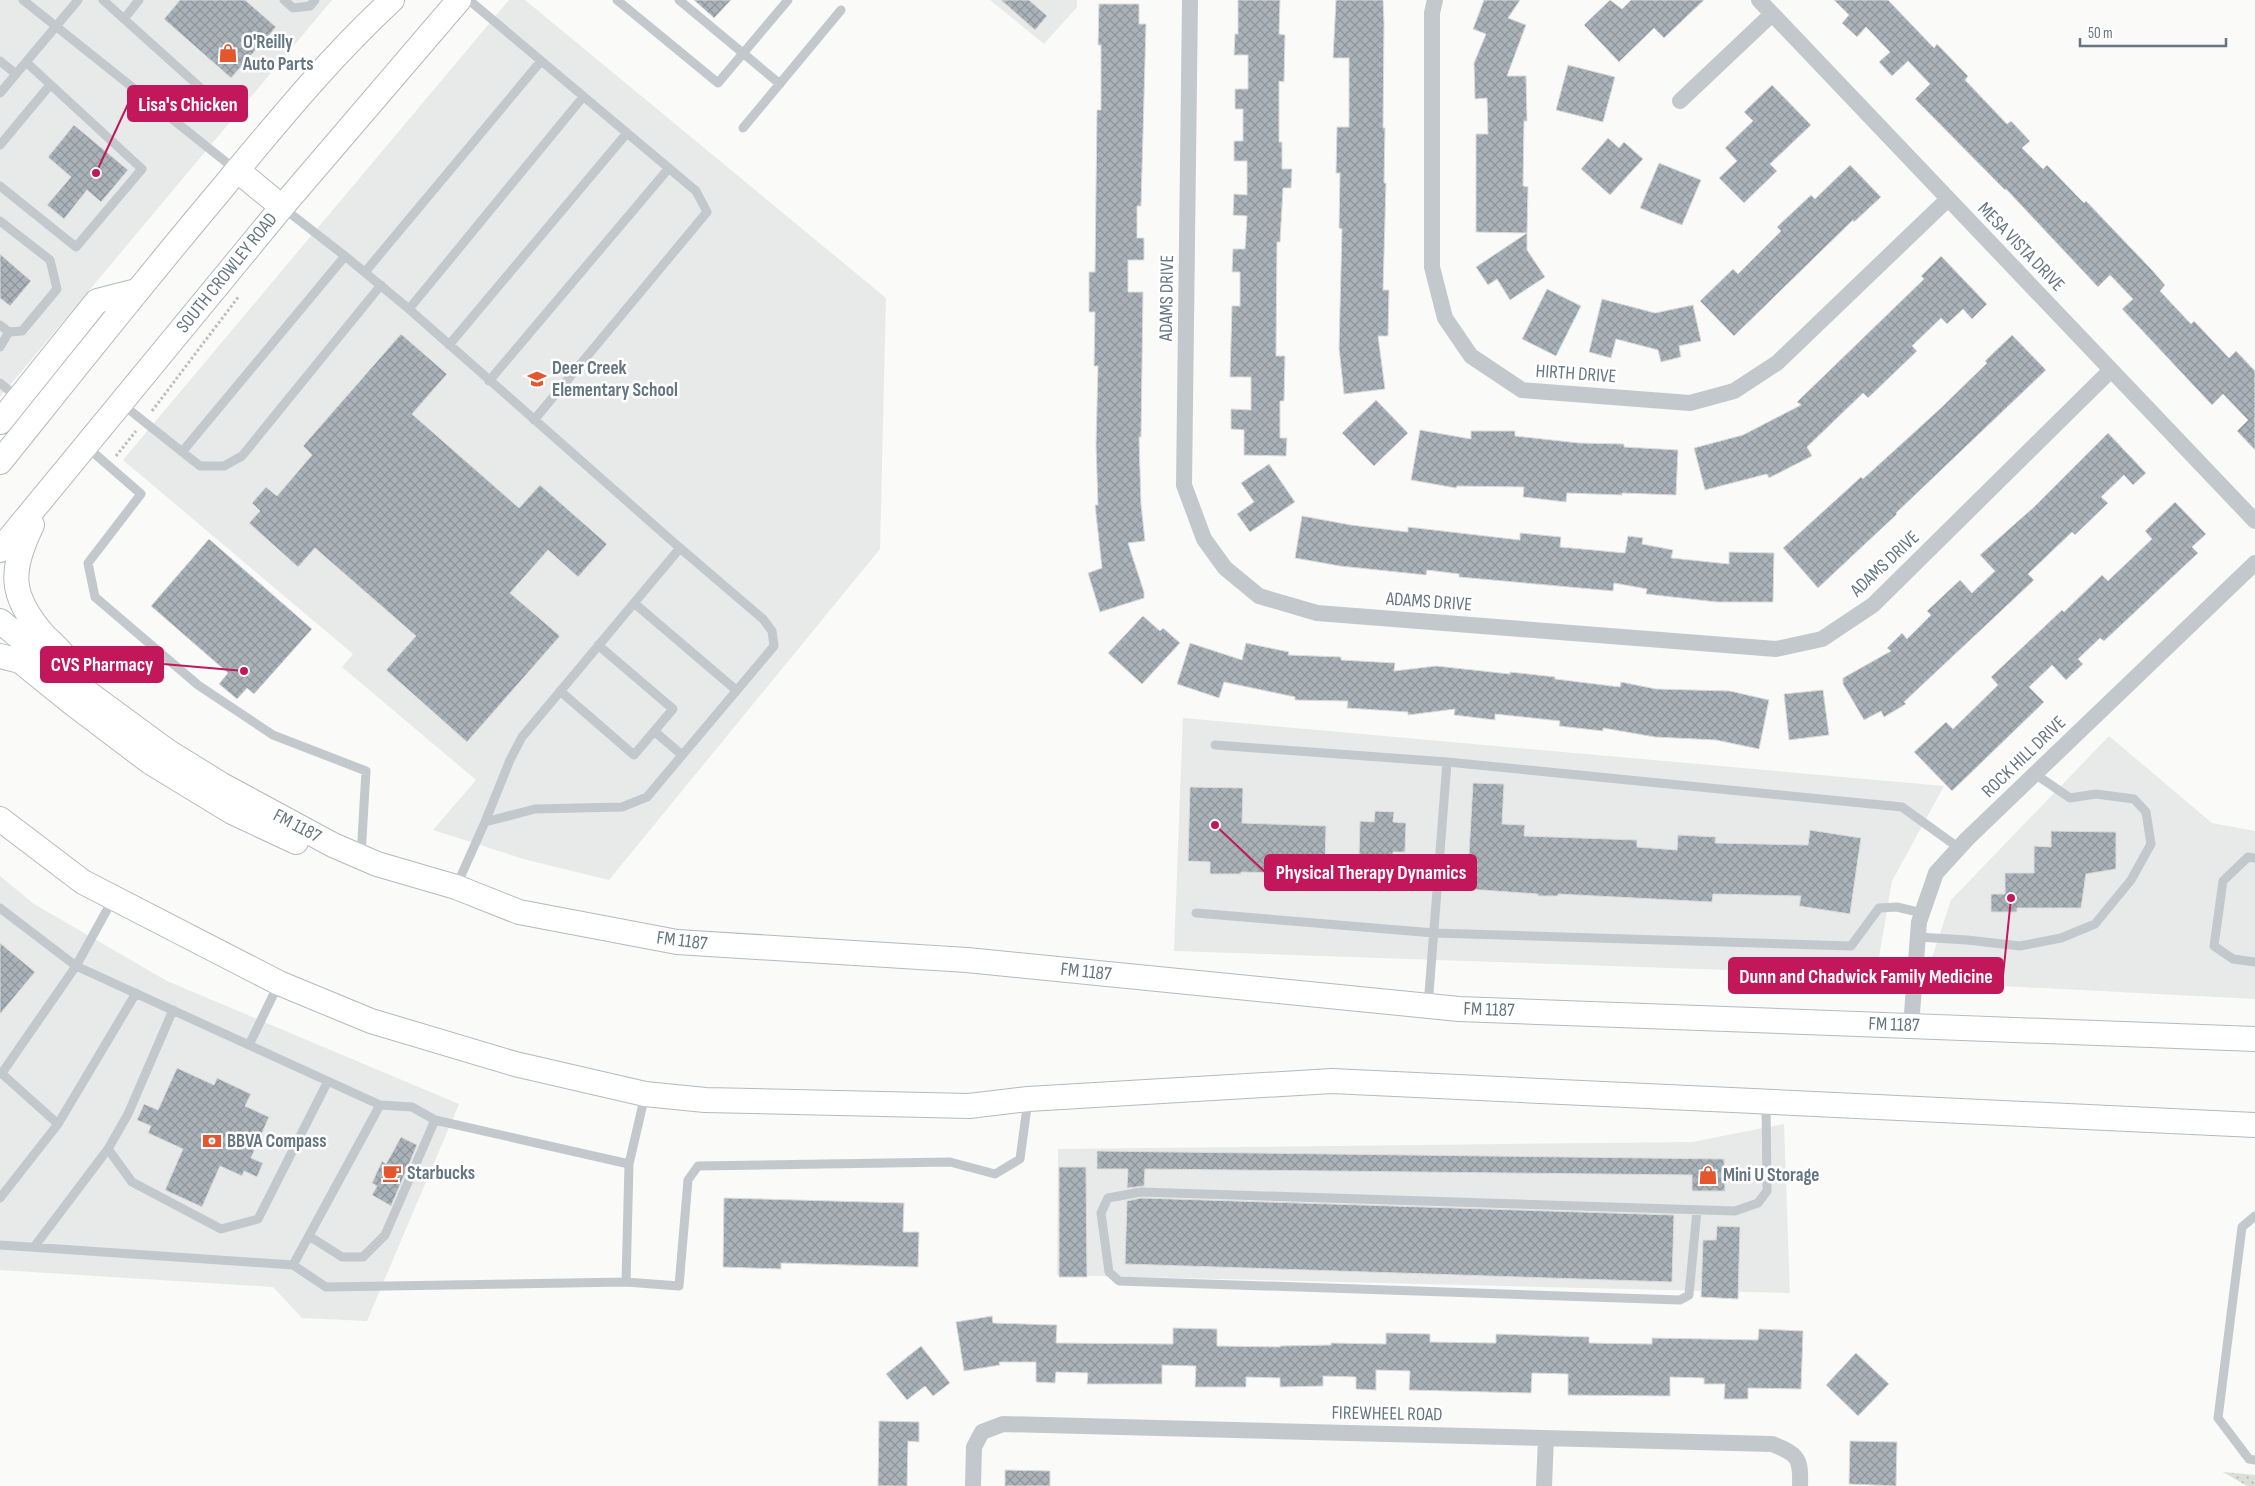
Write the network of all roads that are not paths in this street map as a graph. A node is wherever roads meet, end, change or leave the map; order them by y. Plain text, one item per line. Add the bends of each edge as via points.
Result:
1 (23, 0) edge
2 (78, 0) edge
3 (103, 0) edge
4 (139, 0) edge
5 (284, 0) edge
6 (315, 0) edge
7 (392, 0) edge
8 (459, 0) edge
9 (469, 0) edge
10 (617, 0) edge
11 (679, 0) edge
12 (788, 0) edge
13 (1190, 0) edge
14 (1435, 0) edge
15 (1759, 0) edge
16 (841, 10) dead end
17 (1772, 14) junction
18 (124, 18) junction
19 (56, 27) junction
20 (743, 54) junction
21 (0, 61) edge
22 (541, 61) junction
23 (26, 62) junction
24 (16, 74) junction
25 (780, 84) junction
26 (50, 85) junction
27 (203, 90) dead end
28 (0, 93) edge
29 (583, 96) junction
30 (1680, 101) dead end
31 (743, 128) dead end
32 (627, 133) junction
33 (0, 145) edge
34 (669, 168) junction
35 (237, 170) junction
36 (0, 186) edge
37 (1948, 199) junction
38 (282, 207) junction
39 (0, 221) edge
40 (345, 256) junction
41 (366, 272) junction
42 (381, 285) junction
43 (409, 309) junction
44 (0, 325) edge
45 (9, 332) junction
46 (449, 344) junction
47 (0, 347) edge
48 (2111, 370) junction
49 (489, 381) junction
50 (0, 383) edge
51 (120, 404) junction
52 (28, 406) junction
53 (534, 420) junction
54 (0, 422) edge
55 (86, 446) junction
56 (182, 452) junction
57 (0, 462) edge
58 (44, 497) junction
59 (2255, 521) edge
60 (680, 548) junction
61 (0, 550) edge
62 (2255, 563) edge
63 (634, 603) junction
64 (0, 621) edge
65 (598, 645) junction
66 (0, 656) edge
67 (73, 682) junction
68 (736, 690) junction
69 (560, 691) junction
70 (654, 731) junction
71 (1215, 745) dead end
72 (682, 755) junction
73 (1447, 762) junction
74 (2035, 774) junction
75 (0, 819) edge
76 (485, 822) junction
77 (0, 834) edge
78 (1959, 848) junction
79 (2255, 858) edge
80 (369, 860) junction
81 (82, 882) junction
82 (456, 887) junction
83 (114, 897) junction
84 (0, 908) edge
85 (1196, 913) dead end
86 (1922, 913) junction
87 (1434, 933) junction
88 (1918, 937) junction
89 (2255, 962) edge
90 (76, 966) junction
91 (279, 983) junction
92 (136, 993) junction
93 (1428, 1006) junction
94 (173, 1010) junction
95 (1911, 1026) junction
96 (2255, 1039) edge
97 (249, 1045) junction
98 (1, 1072) edge
99 (328, 1081) junction
100 (645, 1094) junction
101 (1028, 1099) junction
102 (1766, 1102) junction
103 (380, 1105) junction
104 (435, 1120) junction
105 (58, 1124) junction
106 (2255, 1125) edge
107 (108, 1149) junction
108 (629, 1164) junction
109 (0, 1198) edge
110 (1697, 1210) junction
111 (2255, 1216) edge
112 (309, 1236) junction
113 (0, 1245) edge
114 (34, 1247) junction
115 (293, 1264) junction
116 (626, 1282) junction
117 (1546, 1438) junction
118 (2255, 1460) edge
119 (973, 1486) edge
120 (1544, 1486) edge
121 (1800, 1486) edge

1 - 19 lane
2 - 19 lane
3 - 18 lane
4 - 18 lane
5 - 6 lane via 293,8 310,6
7 - 35 main road via 315,77
8 - 38 main road, SOUTH CROWLEY ROAD
9 - 22 lane
10 - 20 lane via 718,83
11 - 20 lane
12 - 20 lane
13 - 48 street, ADAMS DRIVE via 1184,485 1204,539 1225,568 1259,596 1318,613 1776,649 1822,639 1873,605
14 - 37 street, HIRTH DRIVE via 1432,13 1432,267 1445,318 1471,356 1522,390 1690,402 1734,391 1777,362
15 - 17 street, MESA VISTA DRIVE
16 - 25 lane
17 - 30 street
17 - 37 street, MESA VISTA DRIVE
18 - 27 lane
19 - 23 lane
19 - 35 lane
20 - 25 lane
21 - 24 lane
22 - 29 lane
22 - 41 lane
23 - 24 lane
23 - 26 lane
24 - 28 lane
25 - 31 lane
26 - 33 lane
26 - 36 lane via 142,169 76,247
29 - 32 lane
29 - 43 lane
32 - 34 lane
32 - 46 lane
34 - 49 lane
34 - 53 lane via 696,191 707,212
35 - 38 main road
35 - 52 main road via 136,291
37 - 48 street, MESA VISTA DRIVE
38 - 40 lane
38 - 51 main road, SOUTH CROWLEY ROAD
39 - 45 lane via 50,260 57,289 22,331
40 - 41 lane
40 - 56 lane
41 - 42 lane
42 - 43 lane
42 - 56 lane via 242,456 224,466 200,466
43 - 46 lane
44 - 45 lane
45 - 47 lane
46 - 49 lane
48 - 59 street, MESA VISTA DRIVE
49 - 53 lane
50 - 52 lane
51 - 55 main road, SOUTH CROWLEY ROAD
51 - 56 lane
52 - 54 main road
52 - 57 main road
53 - 60 lane
55 - 58 main road, SOUTH CROWLEY ROAD
55 - 80 lane via 142,494 88,563 95,597 198,685 273,735 366,771
58 - 61 main road, SOUTH CROWLEY ROAD
58 - 67 main road via 20,550 15,571 18,595 42,632 68,660
60 - 63 lane
60 - 68 lane via 763,619 772,631 774,646
62 - 74 street, ROCK HILL DRIVE
63 - 65 lane
63 - 68 lane
64 - 67 main road, FM 1187 / FM 1187
65 - 69 lane
65 - 70 lane via 673,709
66 - 80 main road via 20,661 150,762 232,812 345,865
67 - 80 main road, FM 1187 / FM 1187 via 167,751 222,786 333,845
68 - 72 lane
69 - 70 lane via 634,755
69 - 76 lane via 522,737
70 - 72 lane
71 - 73 lane
72 - 76 lane via 647,797 622,807 535,809
73 - 78 lane via 1902,807
73 - 87 lane
74 - 78 street, ROCK HILL DRIVE
74 - 88 lane via 2070,798 2096,794 2134,800 2146,812 2151,844 2131,880 2095,924 2061,938 2020,946
75 - 81 main road
76 - 82 lane
77 - 81 main road via 58,878
78 - 86 street, ROCK HILL DRIVE via 1936,873
79 - 89 lane via 2248,857 2223,881 2214,946 2233,959
80 - 82 main road, FM 1187 / FM 1187
81 - 83 main road
82 - 93 main road, FM 1187 / FM 1187 via 520,912 677,942 966,960
83 - 90 lane
83 - 91 main road
84 - 90 lane
85 - 87 lane
86 - 87 lane via 1897,907 1879,908 1851,946
86 - 88 street, ROCK HILL DRIVE
87 - 93 lane
88 - 95 street, ROCK HILL DRIVE
90 - 92 lane
90 - 98 lane
91 - 97 lane
91 - 100 main road via 371,1020 425,1037 515,1064
92 - 94 lane
92 - 105 lane
93 - 95 main road, FM 1187 / FM 1187
94 - 97 lane
94 - 107 lane via 128,1114
95 - 96 main road, FM 1187 / FM 1187
97 - 99 lane
98 - 105 lane
99 - 103 lane
99 - 107 lane via 258,1219 222,1230 132,1182
100 - 101 main road via 705,1100 969,1106
100 - 108 lane
101 - 102 main road via 1332,1081
101 - 116 lane via 1020,1159 995,1174 950,1162 698,1166 688,1180 679,1286
102 - 106 main road
102 - 110 lane via 1768,1190 1758,1203 1735,1212
103 - 104 lane via 412,1107
103 - 112 lane
104 - 108 lane
104 - 112 lane via 385,1235 363,1257 342,1257
105 - 109 lane
107 - 114 lane
108 - 116 lane
110 - 110 lane via 1141,1192 1108,1198 1101,1213 1109,1272 1119,1281 1680,1300 1689,1295
111 - 118 lane via 2242,1227 2218,1418 2249,1460
112 - 115 lane
113 - 114 lane
114 - 115 lane
115 - 116 lane via 326,1287
117 - 119 street, FIREWHEEL ROAD via 1003,1424 982,1432 974,1447
117 - 120 street
117 - 121 street, FIREWHEEL ROAD via 1772,1444 1791,1452 1801,1467

